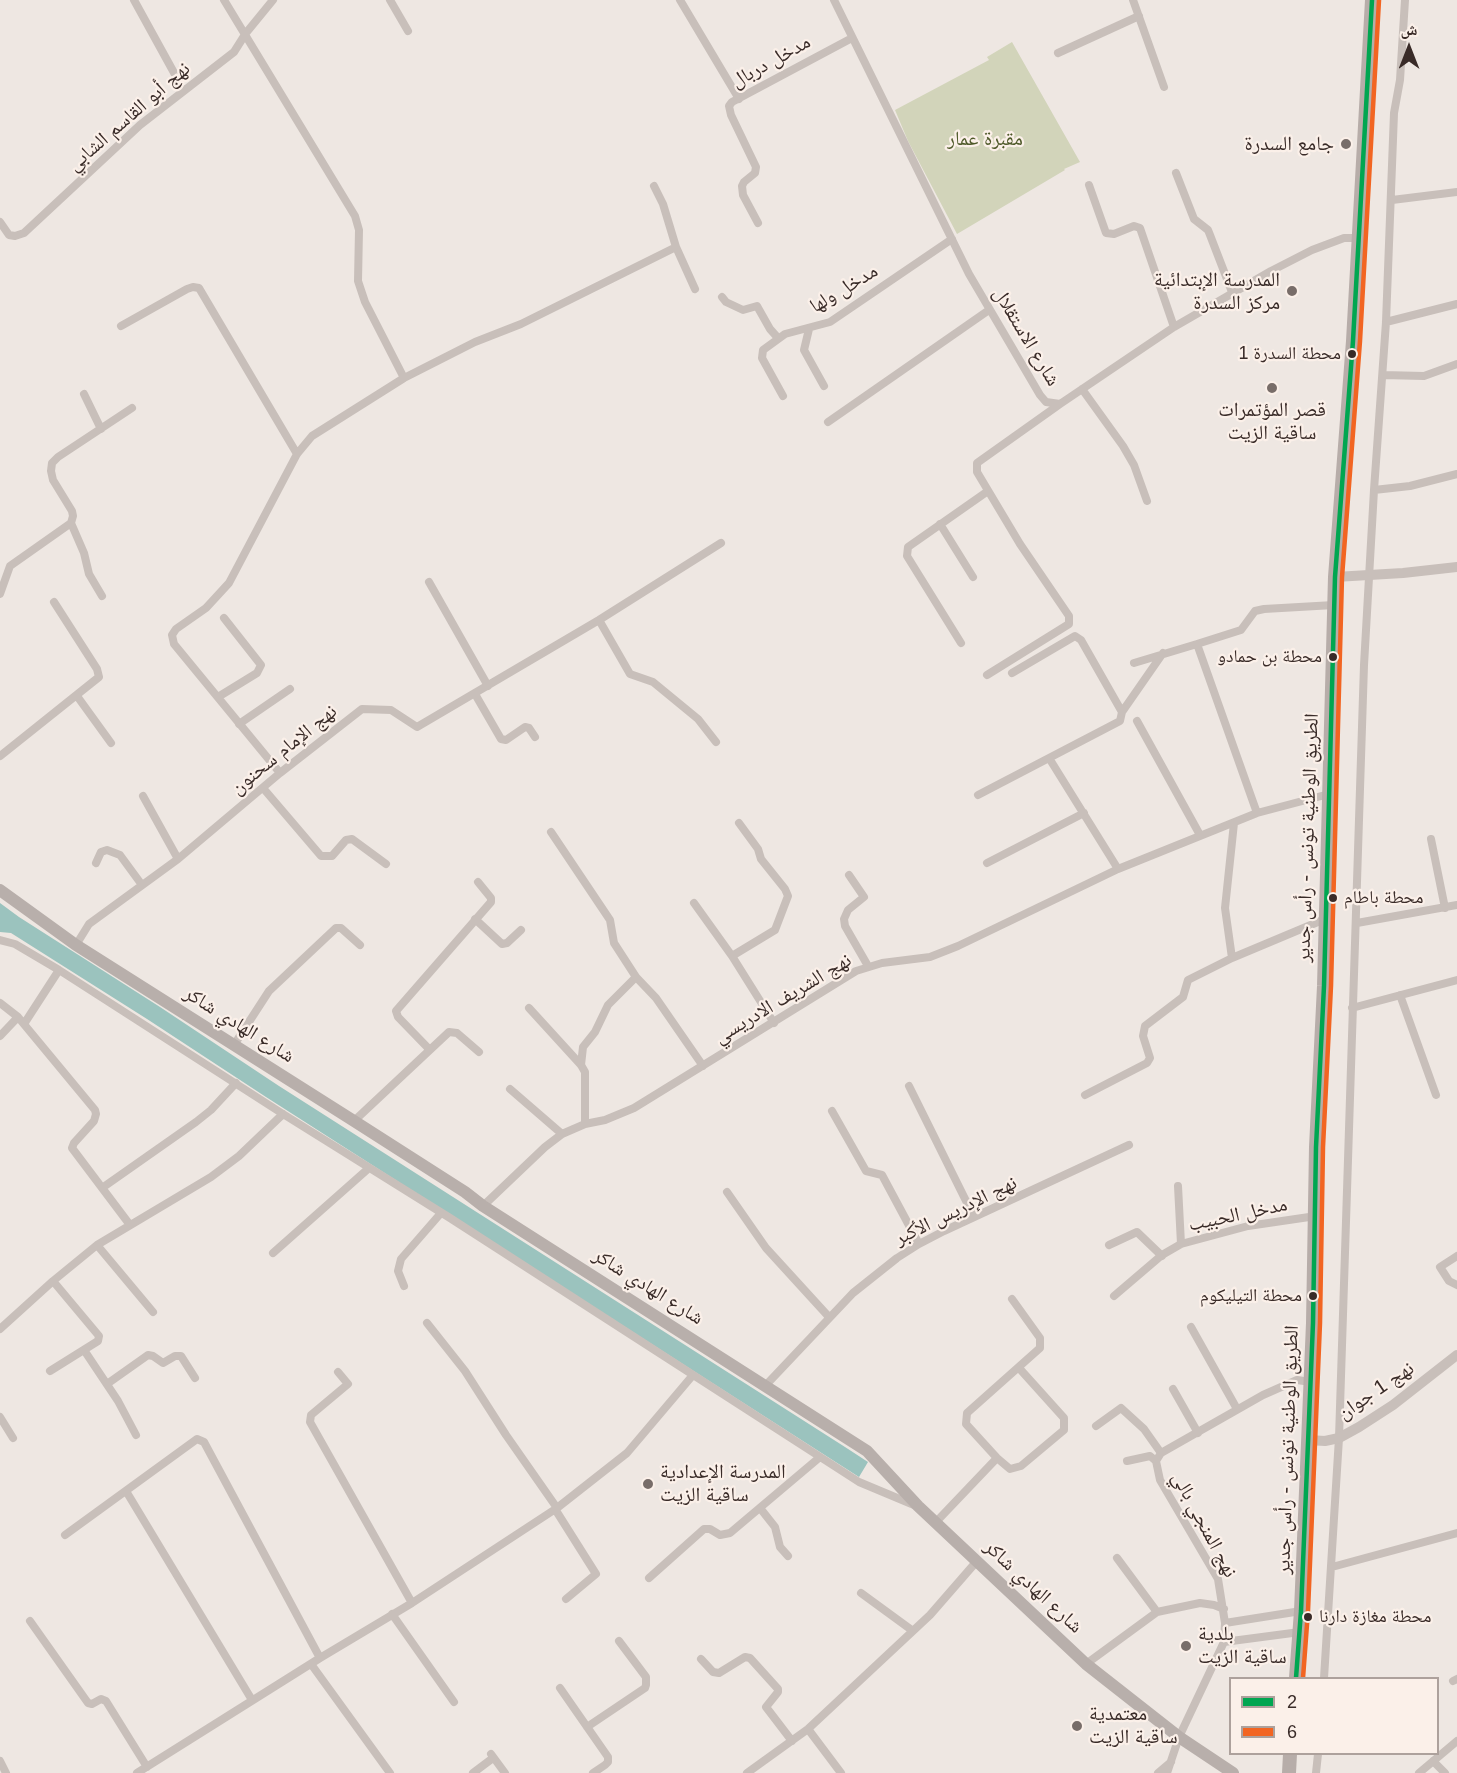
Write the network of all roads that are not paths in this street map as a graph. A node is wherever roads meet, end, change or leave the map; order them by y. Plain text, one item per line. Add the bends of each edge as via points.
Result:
1 (134, 0) edge
2 (224, 0) edge
3 (273, 0) edge
4 (390, 0) edge
5 (680, 0) edge
6 (834, 0) edge
7 (1133, 0) edge
8 (1372, 0) edge
9 (1405, 0) edge
10 (1139, 16) junction
11 (408, 31) dead end
12 (246, 33) junction
13 (852, 38) junction
14 (1058, 53) dead end
15 (1164, 87) dead end
16 (182, 91) junction
17 (738, 99) junction
18 (1176, 173) dead end
19 (1089, 185) dead end
20 (654, 186) dead end
21 (1457, 192) edge
22 (1392, 200) junction
23 (0, 222) edge
24 (758, 222) dead end
25 (1359, 237) junction
26 (952, 239) junction
27 (676, 247) junction
28 (694, 289) dead end
29 (1232, 292) junction
30 (722, 297) dead end
31 (1457, 304) edge
32 (989, 310) junction
33 (1386, 322) junction
34 (121, 326) dead end
35 (1174, 327) junction
36 (809, 329) junction
37 (778, 338) junction
38 (1457, 364) edge
39 (1383, 375) junction
40 (404, 378) junction
41 (824, 386) dead end
42 (1082, 389) junction
43 (84, 394) dead end
44 (783, 396) dead end
45 (1060, 404) junction
46 (132, 408) dead end
47 (828, 422) dead end
48 (101, 429) junction
49 (297, 454) junction
50 (1457, 474) edge
51 (1374, 490) junction
52 (988, 491) junction
53 (1147, 501) dead end
54 (71, 523) junction
55 (940, 524) junction
56 (721, 543) dead end
57 (1457, 567) edge
58 (1369, 575) junction
59 (973, 577) dead end
60 (1335, 577) junction
61 (429, 582) dead end
62 (1, 587) edge
63 (102, 596) dead end
64 (54, 602) dead end
65 (1334, 605) junction
66 (224, 618) dead end
67 (599, 620) junction
68 (961, 643) dead end
69 (1197, 644) junction
70 (1163, 653) junction
71 (1134, 663) dead end
72 (1012, 673) dead end
73 (987, 675) dead end
74 (488, 686) junction
75 (290, 689) dead end
76 (475, 694) junction
77 (77, 696) junction
78 (218, 698) junction
79 (1122, 712) junction
80 (1137, 722) dead end
81 (239, 724) junction
82 (535, 737) dead end
83 (716, 742) dead end
84 (111, 743) dead end
85 (0, 756) edge
86 (1049, 758) junction
87 (280, 773) junction
88 (263, 788) junction
89 (1329, 794) junction
90 (978, 795) dead end
91 (143, 796) dead end
92 (1084, 813) junction
93 (1257, 813) junction
94 (738, 823) dead end
95 (1234, 823) junction
96 (551, 832) dead end
97 (1200, 835) junction
98 (1431, 839) dead end
99 (177, 859) junction
100 (96, 863) dead end
101 (987, 863) dead end
102 (386, 864) dead end
103 (1118, 869) junction
104 (849, 876) dead end
105 (478, 882) dead end
106 (142, 885) junction
107 (0, 890) edge
108 (694, 903) dead end
109 (1457, 905) edge
110 (1445, 908) junction
111 (475, 920) junction
112 (1325, 920) junction
113 (1357, 922) junction
114 (521, 930) dead end
115 (0, 940) edge
116 (76, 945) junction
117 (360, 945) dead end
118 (732, 956) junction
119 (1232, 958) junction
120 (868, 966) junction
121 (59, 970) junction
122 (636, 977) junction
123 (1457, 980) edge
124 (1400, 995) junction
125 (0, 1003) edge
126 (530, 1008) dead end
127 (1352, 1008) junction
128 (21, 1020) junction
129 (774, 1023) junction
130 (0, 1036) edge
131 (234, 1045) junction
132 (429, 1049) junction
133 (479, 1052) dead end
134 (581, 1065) junction
135 (703, 1066) junction
136 (236, 1083) junction
137 (909, 1086) dead end
138 (510, 1089) dead end
139 (1085, 1095) dead end
140 (1436, 1095) dead end
141 (832, 1111) dead end
142 (283, 1114) junction
143 (354, 1121) junction
144 (585, 1124) junction
145 (562, 1134) junction
146 (1129, 1145) dead end
147 (369, 1168) junction
148 (1178, 1185) dead end
149 (102, 1188) junction
150 (727, 1192) dead end
151 (483, 1206) junction
152 (441, 1213) junction
153 (1316, 1216) junction
154 (974, 1217) junction
155 (130, 1225) junction
156 (919, 1244) junction
157 (1181, 1244) junction
158 (97, 1245) junction
159 (1109, 1245) dead end
160 (273, 1253) dead end
161 (1162, 1256) junction
162 (1457, 1256) edge
163 (53, 1281) junction
164 (1457, 1285) edge
165 (404, 1286) dead end
166 (1114, 1296) dead end
167 (1012, 1299) dead end
168 (153, 1312) dead end
169 (829, 1317) junction
170 (427, 1323) dead end
171 (1191, 1327) dead end
172 (0, 1329) edge
173 (84, 1350) junction
174 (1457, 1355) edge
175 (1019, 1368) junction
176 (50, 1371) dead end
177 (338, 1372) dead end
178 (693, 1375) junction
179 (195, 1378) dead end
180 (1311, 1382) junction
181 (107, 1384) junction
182 (766, 1385) junction
183 (1173, 1389) dead end
184 (1237, 1409) junction
185 (0, 1417) edge
186 (1096, 1426) dead end
187 (1198, 1433) junction
188 (136, 1435) dead end
189 (13, 1438) dead end
190 (1339, 1438) junction
191 (1308, 1440) junction
192 (1161, 1453) junction
193 (820, 1457) junction
194 (997, 1458) junction
195 (1127, 1461) dead end
196 (1156, 1461) junction
197 (126, 1491) junction
198 (918, 1506) junction
199 (556, 1508) junction
200 (760, 1508) junction
201 (936, 1522) junction
202 (1457, 1533) edge
203 (65, 1535) dead end
204 (788, 1556) dead end
205 (1117, 1558) dead end
206 (977, 1561) junction
207 (1332, 1567) junction
208 (649, 1578) dead end
209 (861, 1593) dead end
210 (566, 1599) dead end
211 (412, 1603) junction
212 (1224, 1609) junction
213 (1301, 1611) junction
214 (1157, 1612) junction
215 (392, 1614) junction
216 (30, 1621) dead end
217 (1225, 1623) junction
218 (913, 1631) junction
219 (1300, 1632) junction
220 (620, 1641) dead end
221 (1224, 1642) junction
222 (320, 1658) junction
223 (701, 1659) dead end
224 (310, 1664) junction
225 (1086, 1664) junction
226 (1296, 1677) edge
227 (1324, 1677) edge
228 (560, 1688) dead end
229 (252, 1700) junction
230 (454, 1702) dead end
231 (587, 1727) junction
232 (808, 1729) junction
233 (1179, 1737) junction
234 (792, 1741) junction
235 (1457, 1741) edge
236 (1290, 1755) edge
237 (1318, 1755) edge
238 (0, 1761) edge
239 (1433, 1761) junction
240 (1171, 1762) junction
241 (147, 1767) junction
242 (6, 1773) edge
243 (137, 1773) edge
244 (390, 1773) edge
245 (472, 1773) edge
246 (505, 1773) edge
247 (593, 1773) edge
248 (747, 1773) edge
249 (841, 1773) edge
250 (1158, 1773) edge
251 (1167, 1773) edge
252 (1233, 1773) edge
253 (1289, 1773) edge
254 (1316, 1773) edge
255 (1419, 1773) edge
256 (1445, 1773) edge

1 - 16 street
2 - 12 street
3 - 12 street, نهج أبو القاسم الشابي
4 - 11 street
5 - 17 street
6 - 13 street, شارع الاستقلال
7 - 10 street
8 - 25 main road, الطريق الوطنية تونس - رأس جدير
9 - 22 street via 1394,113
10 - 14 street
10 - 15 street
12 - 16 street, نهج أبو القاسم الشابي via 234,52
12 - 40 street via 355,216 359,230 358,281
13 - 17 street, مدخل دربال
13 - 26 street, شارع الاستقلال
16 - 23 street, نهج أبو القاسم الشابي via 24,233 9,235
17 - 24 street, مدخل دربال via 729,110 756,167 742,186
18 - 29 street via 1194,219 1208,230
19 - 35 street via 1106,233 1140,228
20 - 27 street
21 - 22 street
22 - 33 street
25 - 29 street, شارع الاستقلال via 1344,238 1312,250
25 - 60 main road, الطريق الوطنية تونس - رأس جدير
26 - 32 street, شارع الاستقلال
26 - 36 street, مدخل ولها via 830,322
27 - 28 street
27 - 40 street
29 - 35 street, شارع الاستقلال
30 - 37 street via 743,310 758,306
31 - 33 street
32 - 45 street, شارع الاستقلال via 1040,395 1047,402
32 - 47 street
33 - 39 street
34 - 49 street via 187,289 199,288
35 - 42 street, شارع الاستقلال
36 - 37 street, مدخل ولها
36 - 41 street via 804,350
37 - 44 street via 763,350 762,358
38 - 39 street via 1424,376
39 - 51 street
40 - 49 street via 312,436
42 - 45 street, شارع الاستقلال
42 - 53 street via 1123,446
43 - 48 street
45 - 52 street via 977,463 976,472
46 - 48 street
48 - 54 street via 52,463 54,480 72,511
49 - 78 street via 229,583 172,635 174,644
50 - 51 street
51 - 58 street
52 - 55 street
52 - 73 street via 1069,616 1069,624
54 - 62 street via 14,563
54 - 63 street via 89,574
55 - 59 street
55 - 68 street via 908,547 907,556
56 - 67 street, نهج الإمام سحنون
57 - 58 street
58 - 60 street
58 - 113 street
60 - 65 main road, الطريق الوطنية تونس - رأس جدير
61 - 74 street
64 - 77 street via 99,672 96,681
65 - 69 street via 1255,611 1241,630
65 - 89 main road, الطريق الوطنية تونس - رأس جدير
66 - 78 street via 261,665 257,673
67 - 74 street, نهج الإمام سحنون
67 - 83 street via 630,674 653,682 698,719
69 - 70 street
69 - 93 street
70 - 71 street
70 - 79 street
72 - 79 street via 1075,636
74 - 76 street, نهج الإمام سحنون
75 - 81 street
76 - 82 street via 501,739 506,740 525,727
76 - 87 street, نهج الإمام سحنون via 417,727 391,710 362,709
77 - 84 street
77 - 85 street
78 - 81 street
79 - 86 street via 1120,721
80 - 97 street
81 - 87 street
86 - 90 street
86 - 92 street
87 - 88 street, نهج الإمام سحنون
88 - 99 street, نهج الإمام سحنون
88 - 102 street via 321,856 332,856 346,840 352,839
89 - 93 street, نهج الشريف الادريسي
89 - 112 main road, الطريق الوطنية تونس - رأس جدير
91 - 99 street
92 - 101 street
92 - 103 street
93 - 95 street, نهج الشريف الادريسي
94 - 118 street via 788,896 775,930
95 - 97 street, نهج الشريف الادريسي
95 - 119 street via 1225,908
96 - 122 street via 610,920 614,943
97 - 103 street, نهج الشريف الادريسي
98 - 110 street
99 - 106 street, نهج الإمام سحنون
100 - 106 street via 101,852 107,850 120,855
103 - 120 street, نهج الشريف الادريسي via 958,946 924,958
104 - 120 street via 864,897 848,910 844,923
105 - 111 street via 492,899
106 - 116 street, نهج الإمام سحنون via 89,924
107 - 116 main road, شارع الهادي شاكر
108 - 118 street
109 - 110 street
110 - 113 street
111 - 114 street via 502,944
111 - 132 street via 397,1007 398,1017
112 - 119 street
112 - 153 main road, الطريق الوطنية تونس - رأس جدير
113 - 127 street
115 - 121 street via 15,944
116 - 131 main road, شارع الهادي شاكر
117 - 131 street via 336,928 269,991
118 - 129 street
119 - 139 street via 1188,980 1183,997 1144,1026 1150,1058 1147,1063
120 - 129 street, نهج الشريف الادريسي
121 - 128 street
121 - 136 street
122 - 134 street via 608,1005 583,1047
122 - 135 street via 656,998
123 - 124 street
124 - 127 street
124 - 140 street
125 - 128 street
126 - 134 street
127 - 190 street
128 - 130 street
128 - 149 street via 96,1114 72,1148
129 - 135 street, نهج الشريف الادريسي
131 - 143 main road, شارع الهادي شاكر
132 - 133 street via 453,1031
132 - 143 street
134 - 144 street via 585,1072
135 - 144 street, نهج الشريف الادريسي via 634,1108
136 - 142 street
136 - 149 street via 196,1122
137 - 154 street
138 - 145 street
141 - 156 street via 866,1171 884,1178
142 - 147 street
142 - 155 street via 211,1177
143 - 151 main road, شارع الهادي شاكر
144 - 145 street, نهج الشريف الادريسي
145 - 151 street, نهج الشريف الادريسي
146 - 154 street, نهج الإدريس الأكبر
147 - 152 street
147 - 160 street
148 - 157 street
149 - 155 street
150 - 169 street via 766,1248
151 - 182 main road, شارع الهادي شاكر
152 - 165 street via 401,1259 398,1271
152 - 178 street
153 - 157 street, مدخل الحبيب via 1248,1226
153 - 180 main road, الطريق الوطنية تونس - رأس جدير
154 - 156 street, نهج الإدريس الأكبر
155 - 158 street
156 - 169 street, نهج الإدريس الأكبر via 853,1293
157 - 161 street, مدخل الحبيب
158 - 163 street
158 - 168 street
159 - 161 street via 1137,1232
161 - 166 street, مدخل الحبيب
162 - 164 street via 1440,1267 1449,1281
163 - 172 street
163 - 173 street via 98,1334 98,1341
167 - 175 street via 1040,1338 1040,1348
169 - 182 street, نهج الإدريس الأكبر
170 - 199 street via 465,1371
171 - 184 street
173 - 176 street
173 - 181 street
174 - 190 street, نهج 1 جوان via 1393,1405
175 - 194 street via 967,1413 966,1424
175 - 194 street via 1064,1418 1064,1430 1021,1466 1010,1469
177 - 211 street via 348,1384 311,1415 310,1422
178 - 193 street
178 - 199 street via 627,1453
179 - 181 street via 181,1356 163,1363 148,1355
180 - 184 street, نهج المنجي بالي via 1291,1382
180 - 191 main road, الطريق الوطنية تونس - رأس جدير
181 - 188 street
182 - 198 main road, شارع الهادي شاكر via 867,1451
183 - 187 street
184 - 187 street, نهج المنجي بالي
185 - 189 street
186 - 192 street via 1121,1408 1144,1429
187 - 192 street, نهج المنجي بالي
190 - 191 street, نهج 1 جوان
190 - 207 street
191 - 213 main road, الطريق الوطنية تونس - رأس جدير
192 - 196 street, نهج المنجي بالي
193 - 198 street via 859,1482
193 - 200 street
194 - 201 street
195 - 196 street via 1150,1456
196 - 212 street, نهج المنجي بالي via 1160,1480 1218,1579
197 - 203 street
197 - 222 street via 197,1439 204,1442
197 - 229 street
198 - 201 main road, شارع الهادي شاكر
199 - 210 street via 596,1574
199 - 211 street
200 - 204 street via 775,1527 780,1546
200 - 208 street via 726,1535 704,1529
201 - 206 main road, شارع الهادي شاكر
202 - 207 street
205 - 214 street
206 - 218 street
206 - 225 main road, شارع الهادي شاكر
207 - 227 street
209 - 218 street
211 - 215 street
212 - 214 street via 1200,1603
212 - 217 street, نهج المنجي بالي
213 - 217 street
213 - 219 main road, الطريق الوطنية تونس - رأس جدير
214 - 225 street
215 - 222 street
215 - 230 street
216 - 241 street via 88,1703 106,1701
217 - 221 street, نهج المنجي بالي
218 - 232 street
219 - 221 street
219 - 226 main road, الطريق الوطنية تونس - رأس جدير
220 - 231 street via 646,1677 645,1688
221 - 233 street, نهج المنجي بالي
222 - 224 street
223 - 234 street via 719,1673 745,1657 750,1658 778,1689 766,1707
224 - 229 street
224 - 244 street
225 - 233 main road, شارع الهادي شاكر
228 - 231 street
229 - 241 street
231 - 247 street via 608,1757 608,1762
232 - 234 street
232 - 249 street
233 - 240 street, نهج المنجي بالي
233 - 252 main road, شارع الهادي شاكر
234 - 248 street
235 - 239 street
236 - 253 main road
237 - 254 street
238 - 242 street
239 - 255 street
239 - 256 street
240 - 250 street
240 - 251 street, نهج المنجي بالي
241 - 243 street
245 - 246 street via 492,1755

